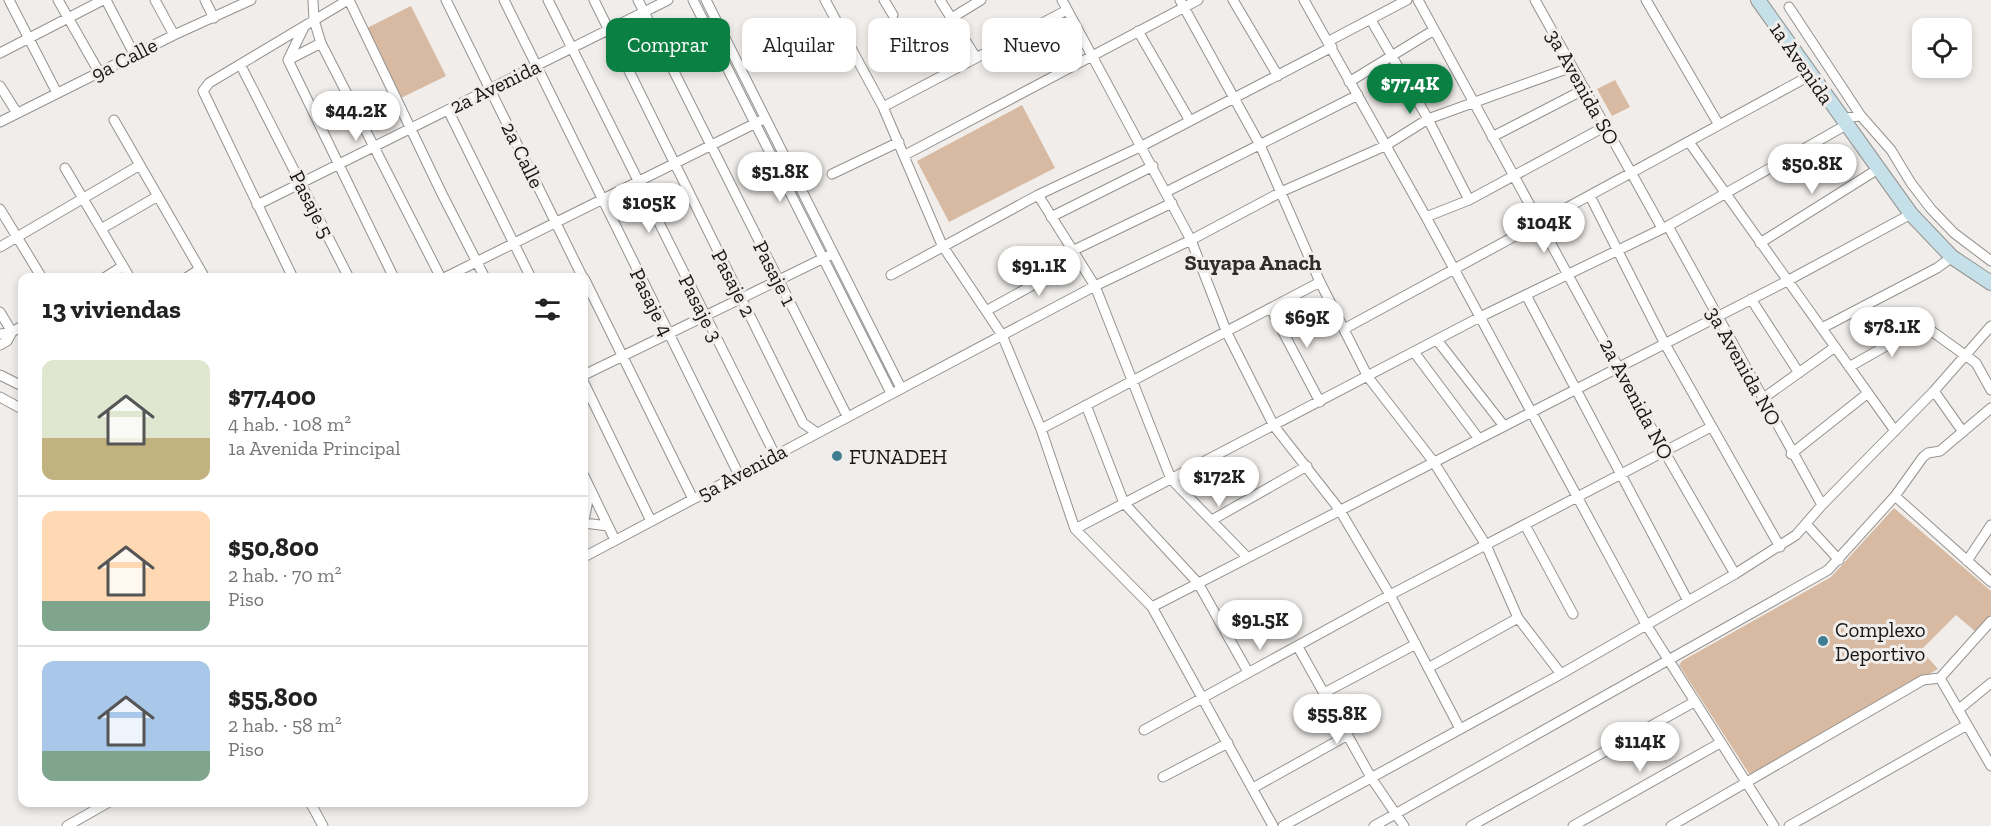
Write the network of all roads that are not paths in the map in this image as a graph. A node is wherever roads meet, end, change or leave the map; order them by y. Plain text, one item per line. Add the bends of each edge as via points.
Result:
1 (9, 0) edge
2 (58, 0) edge
3 (104, 0) edge
4 (155, 0) edge
5 (205, 0) edge
6 (249, 0) edge
7 (312, 0) edge
8 (349, 0) edge
9 (446, 0) edge
10 (504, 0) edge
11 (548, 0) edge
12 (594, 0) edge
13 (638, 0) edge
14 (668, 0) edge
15 (693, 0) edge
16 (706, 0) edge
17 (825, 0) edge
18 (884, 0) edge
19 (940, 0) edge
20 (981, 0) edge
21 (1062, 0) edge
22 (1198, 0) edge
23 (1233, 0) edge
24 (1407, 0) edge
25 (1418, 0) edge
26 (1535, 0) edge
27 (1647, 0) edge
28 (1758, 0) edge
29 (1306, 1) edge
30 (336, 3) edge
31 (1181, 4) edge
32 (1789, 7) dead end
33 (1067, 10) junction
34 (644, 12) junction
35 (893, 15) dead end
36 (67, 18) junction
37 (214, 18) junction
38 (632, 18) edge
39 (949, 18) edge
40 (952, 18) edge
41 (314, 20) junction
42 (1371, 20) junction
43 (606, 23) edge
44 (304, 27) junction
45 (1434, 30) junction
46 (606, 31) edge
47 (1138, 31) junction
48 (174, 35) junction
49 (29, 38) junction
50 (321, 43) junction
51 (1330, 44) junction
52 (572, 48) junction
53 (970, 49) edge
54 (0, 53) edge
55 (134, 54) junction
56 (975, 56) junction
57 (1092, 56) junction
58 (1391, 58) junction
59 (288, 60) junction
60 (241, 66) junction
61 (536, 66) junction
62 (1572, 67) junction
63 (99, 72) junction
64 (630, 72) edge
65 (1811, 75) junction
66 (1278, 76) junction
67 (1349, 82) junction
68 (0, 86) edge
69 (490, 89) junction
70 (1585, 89) junction
71 (57, 93) junction
72 (1358, 95) junction
73 (1236, 98) junction
74 (1473, 103) junction
75 (883, 107) junction
76 (448, 110) junction
77 (16, 113) junction
78 (1861, 116) junction
79 (767, 118) junction
80 (1428, 119) junction
81 (114, 120) dead end
82 (1190, 121) junction
83 (0, 122) edge
84 (1843, 122) junction
85 (756, 123) junction
86 (1719, 125) junction
87 (1604, 127) junction
88 (410, 129) junction
89 (1492, 137) junction
90 (899, 142) junction
91 (1689, 142) junction
92 (1260, 145) junction
93 (711, 146) junction
94 (1142, 146) junction
95 (1385, 146) junction
96 (373, 147) junction
97 (905, 155) junction
98 (674, 164) junction
99 (140, 165) junction
100 (337, 165) junction
101 (1153, 166) junction
102 (65, 168) dead end
103 (1878, 169) junction
104 (1631, 173) junction
105 (832, 174) dead end
106 (1513, 175) junction
107 (638, 182) junction
108 (302, 183) junction
109 (1283, 191) junction
110 (1166, 192) junction
111 (1726, 194) junction
112 (1038, 195) junction
113 (158, 196) junction
114 (1590, 196) junction
115 (83, 198) junction
116 (603, 199) junction
117 (1469, 200) junction
118 (1173, 203) junction
119 (257, 205) junction
120 (0, 209) edge
121 (1911, 214) junction
122 (1051, 217) junction
123 (1426, 217) junction
124 (555, 222) junction
125 (1541, 222) junction
126 (1665, 227) junction
127 (101, 229) junction
128 (18, 236) junction
129 (1191, 240) junction
130 (514, 243) junction
131 (1760, 243) junction
132 (942, 245) junction
133 (0, 247) edge
134 (1617, 250) junction
135 (1072, 251) junction
136 (833, 253) junction
137 (1952, 257) junction
138 (823, 259) junction
139 (1078, 260) junction
140 (477, 261) junction
141 (1991, 261) edge
142 (123, 266) junction
143 (1454, 269) junction
144 (39, 273) edge
145 (112, 273) edge
146 (127, 273) edge
147 (202, 273) edge
148 (291, 273) edge
149 (347, 273) edge
150 (391, 273) edge
151 (439, 273) edge
152 (452, 273) edge
153 (483, 273) edge
154 (529, 273) edge
155 (580, 273) edge
156 (1570, 274) junction
157 (891, 275) dead end
158 (779, 280) junction
159 (1787, 281) junction
160 (1320, 282) junction
161 (1991, 284) edge
162 (1095, 286) junction
163 (588, 288) edge
164 (1526, 295) junction
165 (742, 298) junction
166 (1751, 299) junction
167 (1271, 309) junction
168 (986, 310) junction
169 (0, 312) edge
170 (705, 316) junction
171 (1716, 316) junction
172 (1480, 317) junction
173 (1991, 326) edge
174 (18, 328) edge
175 (1822, 328) junction
176 (1344, 329) junction
177 (12, 332) junction
178 (1227, 333) junction
179 (0, 334) edge
180 (668, 334) junction
181 (1002, 335) junction
182 (1437, 340) junction
183 (1665, 344) junction
184 (0, 345) edge
185 (1835, 347) junction
186 (1414, 352) junction
187 (1965, 355) junction
188 (623, 356) junction
189 (1620, 367) junction
190 (1849, 367) junction
191 (588, 373) edge
192 (1799, 373) junction
193 (0, 375) edge
194 (1368, 377) junction
195 (1133, 380) junction
196 (18, 384) edge
197 (902, 388) junction
198 (1576, 388) junction
199 (1991, 390) edge
200 (588, 391) edge
201 (1934, 391) junction
202 (891, 393) junction
203 (1868, 393) junction
204 (0, 397) edge
205 (1762, 399) junction
206 (1320, 402) junction
207 (1086, 405) junction
208 (18, 407) edge
209 (1991, 408) edge
210 (1531, 412) junction
211 (847, 416) junction
212 (1274, 426) junction
213 (1504, 426) junction
214 (1711, 427) junction
215 (1041, 429) junction
216 (1895, 431) junction
217 (1963, 432) junction
218 (817, 433) junction
219 (1479, 438) junction
220 (1664, 451) junction
221 (1791, 454) junction
222 (775, 455) junction
223 (1433, 461) junction
224 (1307, 466) junction
225 (1620, 474) junction
226 (739, 475) junction
227 (1171, 479) junction
228 (588, 485) edge
229 (590, 489) junction
230 (1576, 496) junction
231 (1895, 496) junction
232 (693, 499) junction
233 (588, 500) edge
234 (1124, 503) junction
235 (1822, 505) junction
236 (1339, 509) junction
237 (1212, 520) junction
238 (651, 521) junction
239 (588, 523) edge
240 (1525, 525) junction
241 (1807, 525) junction
242 (1991, 525) edge
243 (608, 526) junction
244 (1075, 529) junction
245 (615, 540) junction
246 (1486, 545) junction
247 (1780, 547) junction
248 (588, 555) edge
249 (1246, 556) junction
250 (1839, 560) junction
251 (1967, 561) junction
252 (1736, 574) junction
253 (1991, 582) edge
254 (1198, 583) junction
255 (1390, 595) junction
256 (1688, 601) junction
257 (1152, 607) junction
258 (1573, 614) dead end
259 (1518, 618) junction
260 (1991, 621) edge
261 (1647, 626) junction
262 (1416, 644) junction
263 (1298, 647) junction
264 (1668, 661) junction
265 (1428, 668) junction
266 (1248, 672) junction
267 (1561, 674) junction
268 (1940, 678) junction
269 (1991, 683) edge
270 (1324, 693) junction
271 (1202, 696) junction
272 (1694, 702) junction
273 (1958, 710) junction
274 (1967, 725) junction
275 (1459, 727) junction
276 (1144, 730) dead end
277 (1347, 735) junction
278 (1991, 742) edge
279 (1228, 743) junction
280 (1720, 743) junction
281 (1981, 748) junction
282 (1991, 766) edge
283 (1163, 777) dead end
284 (1372, 779) junction
285 (1747, 783) junction
286 (1252, 788) junction
287 (100, 807) edge
288 (312, 807) edge
289 (1395, 813) junction
290 (67, 826) edge
291 (322, 826) edge
292 (1274, 826) edge
293 (1283, 826) edge
294 (1374, 826) edge
295 (1404, 826) edge
296 (1471, 826) edge
297 (1574, 826) edge
298 (1671, 826) edge
299 (1774, 826) edge
300 (1790, 826) edge

1 - 49 street
2 - 36 street
3 - 36 street
3 - 55 street
4 - 48 street
5 - 37 street
6 - 37 street, 9a Calle
7 - 41 street
8 - 30 street
8 - 88 street
9 - 69 street, 2a Calle
10 - 61 street, Pasaje 4
11 - 52 street, Pasaje 3
12 - 43 street, Pasaje 2
13 - 34 street, Pasaje 1
14 - 34 street, 2a Avenida
15 - 85 street
16 - 79 street
17 - 75 street
18 - 35 street
19 - 39 street
20 - 40 street
21 - 33 street
22 - 31 street
23 - 66 street
24 - 42 street
25 - 45 street, 2a Avenida NO
26 - 62 street, 3a Avenida SO
27 - 86 street
28 - 65 street, 1a Avenida
29 - 51 street
30 - 41 street
31 - 47 street
31 - 73 street
32 - 78 street
33 - 56 street
33 - 57 street
34 - 38 street, 2a Avenida
34 - 93 street, Pasaje 1
36 - 49 street
36 - 63 street
37 - 48 street, 9a Calle
41 - 44 street
41 - 50 street
42 - 51 street
42 - 58 street
44 - 59 street
44 - 60 street
45 - 58 street
45 - 74 street, 2a Avenida NO
46 - 52 street, 2a Avenida
47 - 57 street
47 - 82 street
48 - 55 street, 9a Calle
49 - 54 street
49 - 71 street
50 - 59 street
50 - 96 street
51 - 66 street
51 - 67 street
52 - 61 street, 2a Avenida
52 - 107 street, Pasaje 3
53 - 56 street
55 - 63 street, 9a Calle
56 - 75 street
57 - 94 street
57 - 97 street
58 - 67 street
58 - 80 street
59 - 100 street
60 - 108 street, Pasaje 5
60 - 119 street via 209,83 203,91
61 - 69 street, 2a Avenida
61 - 116 street, Pasaje 4
62 - 70 street, 3a Avenida SO
62 - 74 street, 5a Avenida
63 - 71 street, 9a Calle
64 - 98 street, Pasaje 2
65 - 84 street, 1a Avenida
65 - 86 street
66 - 73 street
67 - 72 street
68 - 77 street
69 - 76 street, 2a Avenida
69 - 124 street, 2a Calle
70 - 87 street, 3a Avenida SO
70 - 89 street
71 - 77 street, 9a Calle
72 - 92 street
72 - 95 street
73 - 82 street
73 - 92 street
74 - 80 street, 5a Avenida
74 - 89 street, 2a Avenida NO
75 - 90 street
76 - 88 street, 2a Avenida
76 - 130 street
77 - 83 street, 9a Calle
78 - 84 street
78 - 141 street via 1892,150 1931,209 1954,233
79 - 85 street
79 - 136 street
80 - 95 street, 5a Avenida
80 - 117 street
81 - 99 street
82 - 94 street
84 - 103 street, 1a Avenida
84 - 111 street
85 - 93 street
85 - 138 street
86 - 91 street
87 - 104 street, 3a Avenida SO
87 - 106 street
88 - 96 street, 2a Avenida
88 - 140 street
89 - 106 street, 2a Avenida NO
90 - 97 street
90 - 105 street
91 - 104 street
91 - 111 street
92 - 109 street
92 - 110 street
93 - 98 street
93 - 158 street, Pasaje 1
94 - 101 street
94 - 112 street
95 - 109 street, 5a Avenida
95 - 123 street
96 - 100 street, 2a Avenida
96 - 151 street
97 - 132 street
98 - 107 street
98 - 165 street, Pasaje 2
99 - 113 street
99 - 115 street
100 - 108 street, 2a Avenida
100 - 150 street
101 - 110 street
101 - 122 street
102 - 115 street
103 - 121 street, 1a Avenida
103 - 131 street
104 - 114 street
104 - 126 street, 3a Avenida NO
106 - 117 street
106 - 125 street, 2a Avenida NO
107 - 116 street
107 - 170 street, Pasaje 3
108 - 119 street, 2a Avenida
108 - 149 street, Pasaje 5
109 - 129 street, 5a Avenida
109 - 160 street
110 - 118 street
111 - 126 street
111 - 131 street
112 - 122 street
112 - 132 street
113 - 127 street
113 - 147 street
114 - 125 street
114 - 134 street
115 - 127 street
115 - 128 street
116 - 124 street
116 - 180 street, Pasaje 4
117 - 123 street
118 - 129 street
118 - 135 street
119 - 148 street
120 - 128 street
121 - 137 street, 1a Avenida
121 - 159 street
122 - 135 street
123 - 143 street
124 - 130 street
124 - 155 street, 2a Calle
125 - 143 street
125 - 156 street, 2a Avenida NO
126 - 134 street
126 - 171 street, 3a Avenida NO
127 - 142 street
128 - 133 street
128 - 144 street
129 - 162 street, 5a Avenida
129 - 178 street
130 - 140 street
130 - 154 street
131 - 159 street
132 - 157 street
132 - 168 street
134 - 156 street
134 - 183 street
135 - 139 street
136 - 138 street
136 - 197 street
137 - 161 street, 1a Avenida
137 - 175 street
138 - 158 street
138 - 202 street
139 - 162 street
139 - 168 street
140 - 152 street
140 - 153 street
142 - 145 street
142 - 146 street
143 - 172 street
143 - 176 street
156 - 164 street
156 - 189 street, 2a Avenida NO
158 - 165 street
158 - 211 street, Pasaje 1
159 - 166 street
159 - 175 street
160 - 167 street
160 - 176 street
162 - 181 street, 5a Avenida
162 - 195 street
163 - 188 street, 2a Calle
164 - 172 street
164 - 198 street
165 - 170 street
165 - 218 street, Pasaje 2 via 803,423
166 - 171 street
166 - 192 street
167 - 178 street
167 - 206 street
168 - 181 street
169 - 177 street
170 - 180 street
170 - 222 street, Pasaje 3
171 - 183 street
171 - 205 street, 3a Avenida NO
172 - 182 street
172 - 210 street
173 - 187 street
174 - 177 street
175 - 185 street
176 - 194 street
177 - 179 street
177 - 184 street
178 - 195 street
178 - 212 street
180 - 188 street
180 - 226 street, Pasaje 4
181 - 197 street, 5a Avenida
181 - 215 street
182 - 186 street
182 - 213 street
183 - 189 street
183 - 214 street
185 - 190 street
185 - 192 street
186 - 194 street
186 - 219 street
187 - 190 street via 1921,326
187 - 199 street via 1976,363
187 - 201 street
188 - 191 street
188 - 232 street, 2a Calle
189 - 198 street
189 - 220 street, 2a Avenida NO
190 - 203 street
192 - 205 street
193 - 196 street
194 - 206 street
194 - 223 street
195 - 207 street
195 - 227 street
197 - 202 street, 5a Avenida
198 - 210 street
198 - 225 street
200 - 238 street
201 - 216 street
201 - 217 street
202 - 211 street, 5a Avenida
203 - 216 street
203 - 221 street
204 - 208 street
205 - 221 street, 3a Avenida NO
206 - 212 street
207 - 215 street
207 - 234 street
209 - 217 street
210 - 213 street
210 - 230 street
211 - 218 street, 5a Avenida
212 - 224 street
212 - 227 street
213 - 219 street
214 - 220 street
214 - 247 street
215 - 244 street
216 - 235 street
217 - 231 street via 1940,451 1923,457
218 - 222 street, 5a Avenida
219 - 223 street
220 - 225 street
220 - 252 street, 2a Avenida NO
221 - 235 street, 3a Avenida NO
222 - 226 street, 5a Avenida
223 - 236 street
223 - 246 street
224 - 236 street
224 - 237 street
225 - 230 street
225 - 256 street
226 - 232 street, 5a Avenida
227 - 234 street
227 - 237 street
228 - 229 street
229 - 233 street
229 - 243 street
230 - 240 street
230 - 261 street
231 - 250 street
231 - 251 street
232 - 238 street, 5a Avenida
234 - 244 street
234 - 254 street
235 - 241 street
236 - 249 street
236 - 255 street
237 - 249 street
238 - 245 street, 5a Avenida
239 - 243 street
240 - 246 street
240 - 258 street
241 - 247 street
241 - 250 street
242 - 251 street
243 - 245 street
244 - 257 street
245 - 248 street, 5a Avenida
246 - 255 street
246 - 259 street
247 - 252 street
249 - 254 street
250 - 264 street via 1828,570
251 - 253 street
252 - 256 street
254 - 257 street
254 - 266 street
255 - 262 street
255 - 263 street
256 - 261 street
257 - 271 street
259 - 265 street
259 - 267 street
260 - 268 street
261 - 264 street
261 - 267 street
262 - 265 street
262 - 270 street
263 - 266 street
263 - 270 street
264 - 272 street
264 - 289 street
265 - 275 street
266 - 271 street
267 - 275 street
268 - 273 street
268 - 285 street via 1923,680
269 - 273 street
270 - 277 street
271 - 276 street
271 - 279 street
272 - 280 street
272 - 296 street
273 - 274 street
274 - 281 street
274 - 300 street
275 - 284 street
277 - 284 street
277 - 286 street
278 - 281 street
279 - 283 street
279 - 286 street
280 - 285 street
280 - 297 street
281 - 282 street
284 - 289 street
284 - 293 street
285 - 298 street
285 - 299 street
286 - 292 street
287 - 290 street
288 - 291 street
289 - 294 street
289 - 295 street

